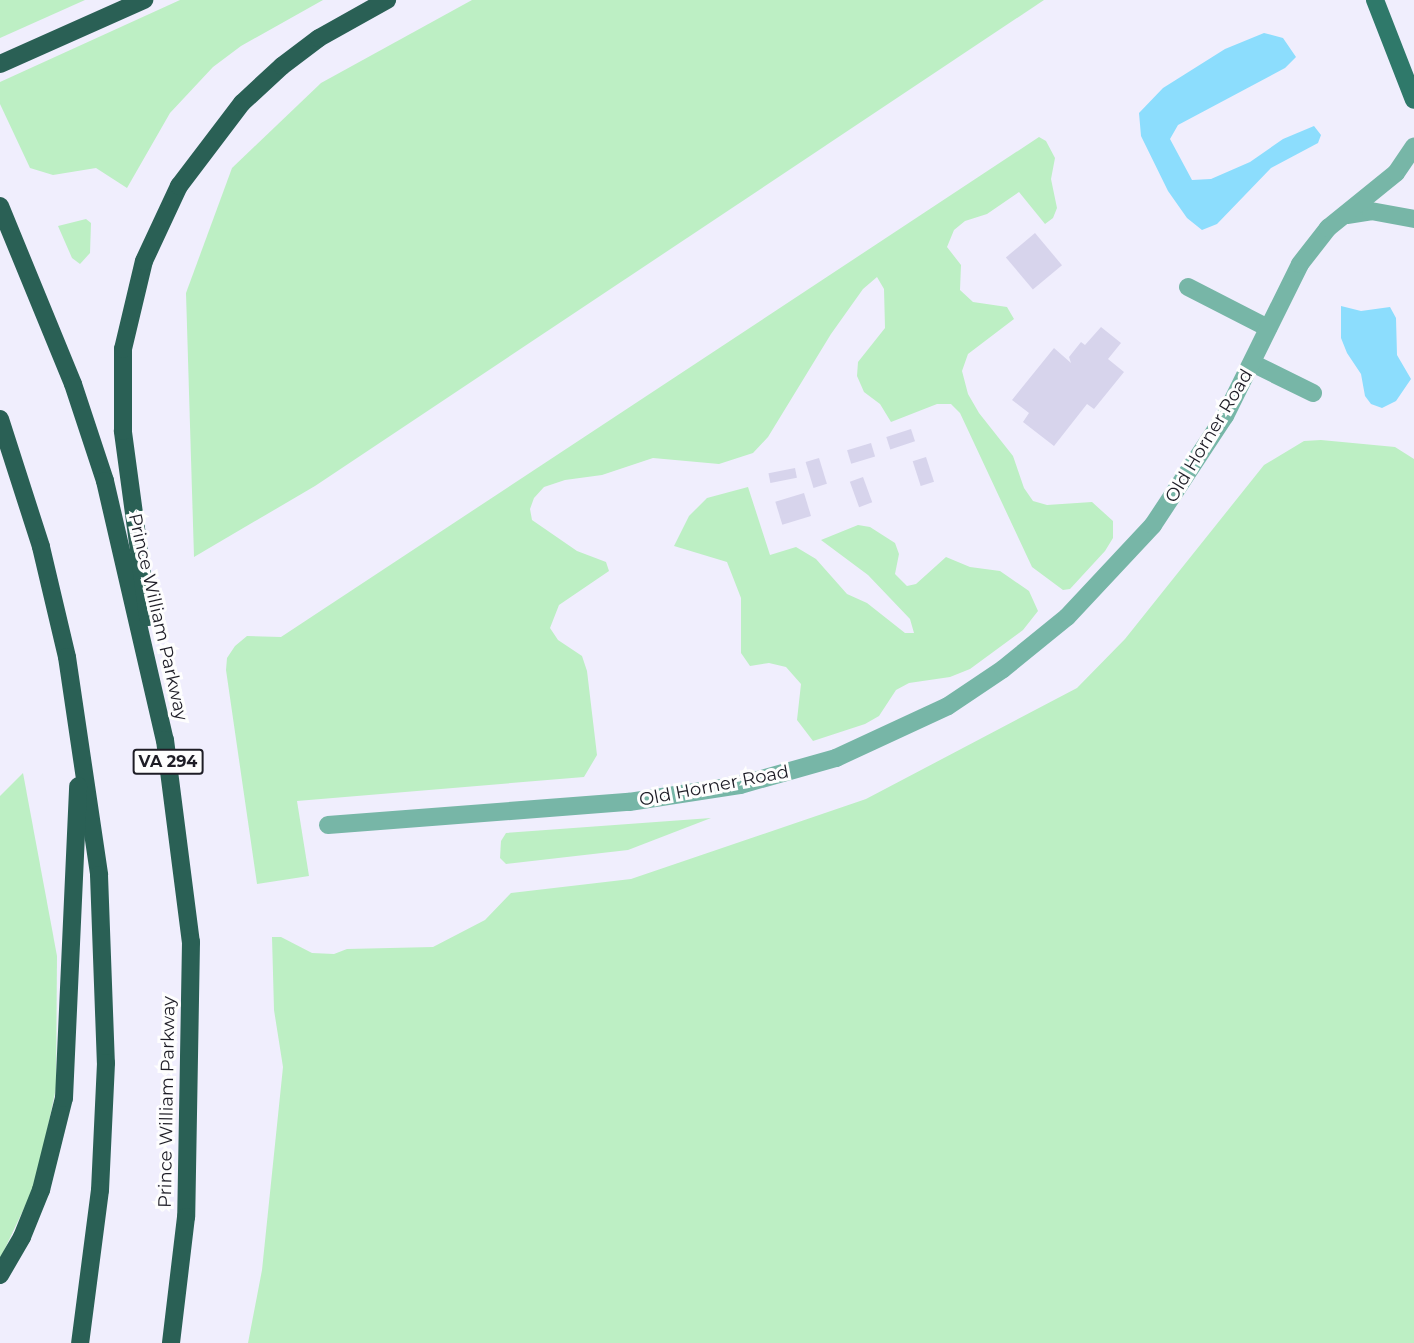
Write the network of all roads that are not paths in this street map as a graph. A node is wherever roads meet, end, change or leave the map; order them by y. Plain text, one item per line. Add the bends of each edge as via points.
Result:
1 (144, 0) edge
2 (387, 0) edge
3 (1375, 0) edge
4 (0, 64) edge
5 (1414, 100) edge
6 (1414, 146) edge
7 (0, 206) edge
8 (1345, 215) junction
9 (1414, 219) edge
10 (1188, 287) dead end
11 (1268, 328) junction
12 (1252, 363) junction
13 (1313, 393) dead end
14 (0, 419) edge
15 (80, 733) junction
16 (165, 740) junction
17 (328, 825) dead end
18 (0, 1275) edge
19 (80, 1343) edge
20 (171, 1343) edge

1 - 4 highway
2 - 16 highway via 319,38 242,103 179,186 159,223 130,305 123,349 123,431
3 - 5 main road
6 - 8 street, Old Horner Road via 1396,173
7 - 16 highway, Prince William Parkway / VA 294 via 73,384 105,481
8 - 9 street via 1371,211
8 - 11 street, Old Horner Road via 1306,255
10 - 11 street
11 - 12 street, Old Horner Road
12 - 13 street
12 - 17 street, Old Horner Road via 1188,477 1122,562 1032,646 948,706 869,745 777,777 629,802
14 - 15 highway via 40,547
15 - 18 highway via 69,1061 64,1098 41,1190 22,1237
15 - 19 highway via 99,875 106,1046 100,1190
16 - 20 highway, Prince William Parkway / VA 294 via 191,942 186,1217

